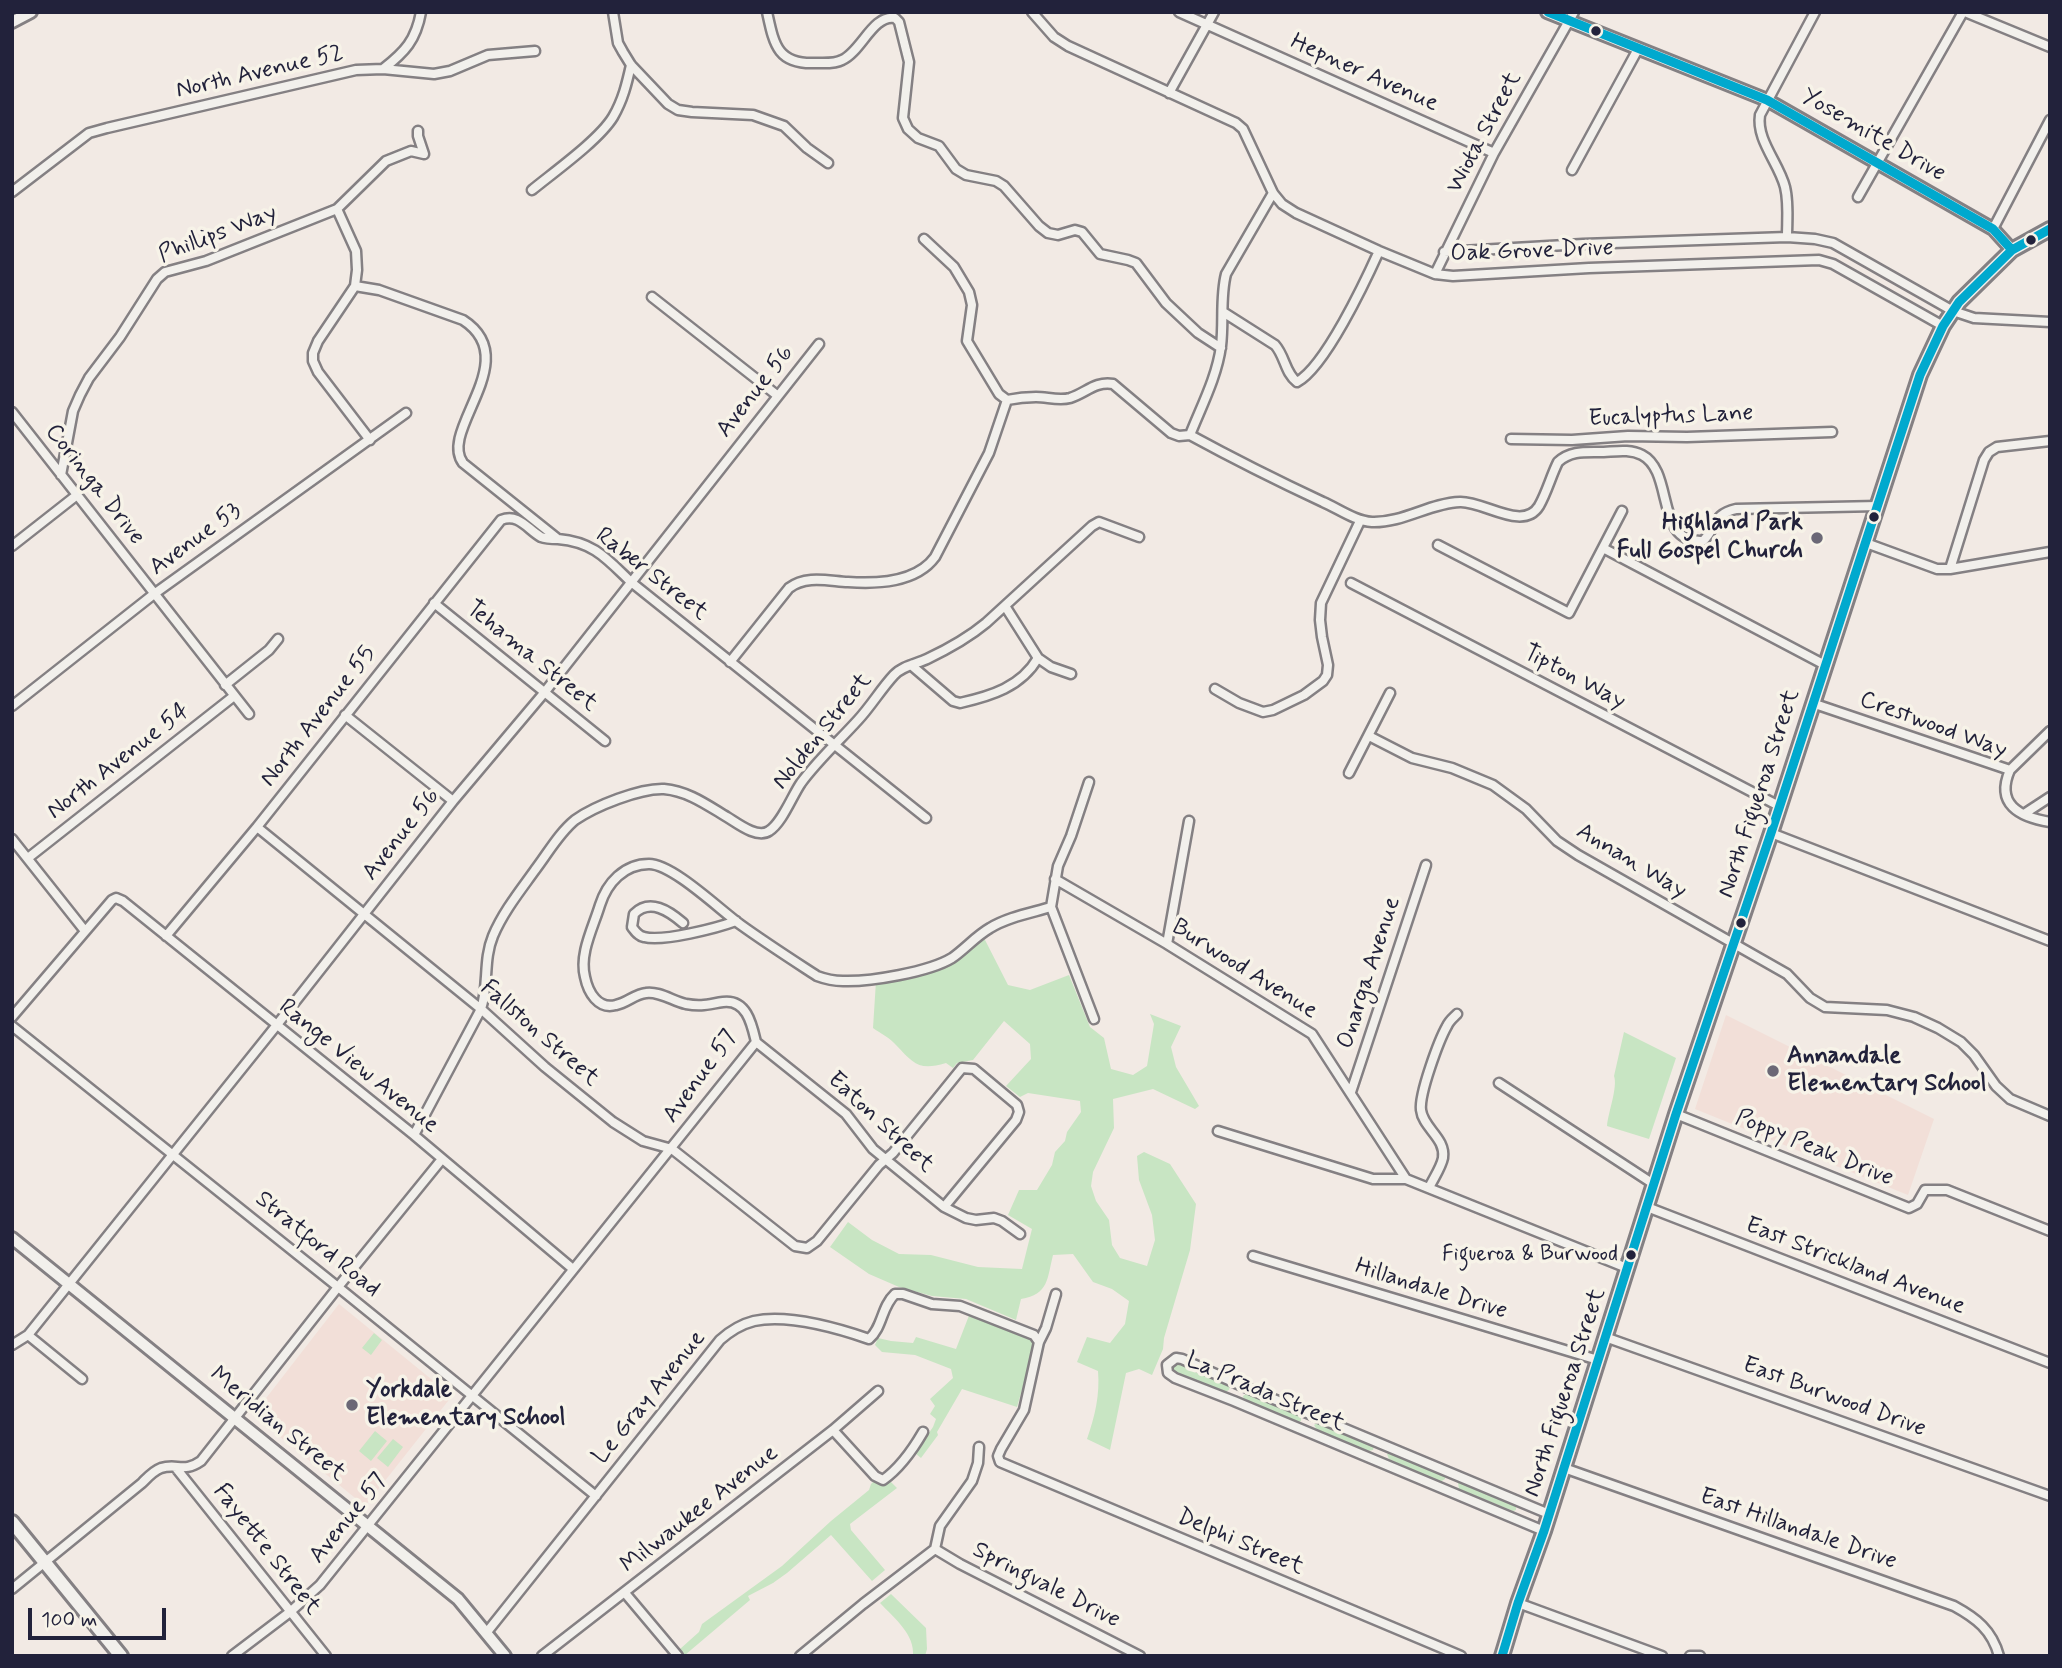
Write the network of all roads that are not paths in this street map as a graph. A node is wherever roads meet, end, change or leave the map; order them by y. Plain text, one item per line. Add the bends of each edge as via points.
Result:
1 (32, 12) edge
2 (421, 12) edge
3 (613, 12) edge
4 (767, 12) edge
5 (1032, 12) edge
6 (1179, 12) edge
7 (1214, 12) edge
8 (1546, 12) edge
9 (1815, 12) edge
10 (1964, 12) edge
11 (1571, 17) edge
12 (12, 22) edge
13 (1207, 25) junction
14 (2050, 47) edge
15 (1637, 49) junction
16 (535, 51) dead end
17 (631, 65) junction
18 (383, 69) junction
19 (1169, 93) junction
20 (1767, 100) junction
21 (2050, 120) edge
22 (418, 131) dead end
23 (1494, 153) junction
24 (828, 163) dead end
25 (1879, 164) junction
26 (1572, 170) dead end
27 (532, 190) dead end
28 (12, 192) edge
29 (1273, 193) junction
30 (1858, 197) dead end
31 (337, 209) junction
32 (1993, 229) junction
33 (2050, 229) edge
34 (1787, 237) junction
35 (924, 239) dead end
36 (2012, 250) junction
37 (1379, 251) junction
38 (1444, 252) junction
39 (1435, 274) junction
40 (355, 286) junction
41 (652, 297) dead end
42 (1953, 311) junction
43 (1223, 312) junction
44 (2050, 322) edge
45 (1943, 326) junction
46 (819, 344) dead end
47 (1221, 348) junction
48 (778, 396) junction
49 (1007, 400) junction
50 (12, 412) edge
51 (406, 413) dead end
52 (1832, 432) dead end
53 (1190, 435) junction
54 (1511, 439) dead end
55 (370, 440) junction
56 (1572, 440) junction
57 (2050, 441) edge
58 (1573, 453) junction
59 (61, 475) junction
60 (77, 495) junction
61 (1878, 506) junction
62 (1622, 511) dead end
63 (1360, 521) junction
64 (1139, 537) dead end
65 (558, 539) junction
66 (1866, 543) junction
67 (1438, 545) dead end
68 (12, 546) edge
69 (1603, 548) junction
70 (2050, 552) edge
71 (1950, 569) junction
72 (631, 582) junction
73 (1351, 583) dead end
74 (154, 594) junction
75 (434, 603) junction
76 (1005, 606) junction
77 (278, 639) dead end
78 (1038, 659) junction
79 (730, 662) junction
80 (1825, 665) junction
81 (911, 666) junction
82 (1071, 674) dead end
83 (225, 685) junction
84 (1215, 689) dead end
85 (544, 693) junction
86 (1390, 693) dead end
87 (234, 696) junction
88 (1812, 703) junction
89 (12, 705) edge
90 (249, 714) dead end
91 (345, 715) junction
92 (2050, 731) edge
93 (1369, 736) junction
94 (605, 741) dead end
95 (833, 745) junction
96 (2010, 770) junction
97 (1349, 773) dead end
98 (1089, 782) dead end
99 (2050, 797) edge
100 (453, 802) junction
101 (1779, 806) junction
102 (2024, 814) junction
103 (926, 818) dead end
104 (1189, 821) dead end
105 (2050, 822) edge
106 (257, 827) junction
107 (1771, 833) junction
108 (12, 839) edge
109 (28, 858) junction
110 (1426, 865) dead end
111 (1055, 879) junction
112 (1051, 907) junction
113 (365, 914) junction
114 (736, 922) junction
115 (683, 923) dead end
116 (85, 931) junction
117 (166, 936) junction
118 (2050, 941) edge
119 (1167, 944) junction
120 (1733, 944) junction
121 (481, 1009) junction
122 (1457, 1014) dead end
123 (12, 1017) edge
124 (1094, 1018) dead end
125 (276, 1026) junction
126 (12, 1027) edge
127 (756, 1042) junction
128 (1499, 1083) dead end
129 (1351, 1092) junction
130 (1676, 1114) junction
131 (2050, 1116) edge
132 (1218, 1131) dead end
133 (414, 1135) junction
134 (671, 1149) junction
135 (173, 1153) junction
136 (442, 1159) junction
137 (886, 1159) junction
138 (1406, 1179) junction
139 (1654, 1185) junction
140 (1429, 1188) junction
141 (944, 1207) junction
142 (1647, 1208) junction
143 (2050, 1231) edge
144 (1020, 1234) dead end
145 (12, 1238) edge
146 (1253, 1256) dead end
147 (1628, 1268) junction
148 (573, 1269) junction
149 (68, 1283) junction
150 (338, 1287) junction
151 (1056, 1294) dead end
152 (27, 1335) junction
153 (1605, 1337) junction
154 (1039, 1342) junction
155 (12, 1345) edge
156 (1598, 1360) junction
157 (2050, 1363) edge
158 (82, 1379) dead end
159 (1240, 1385) junction
160 (878, 1391) dead end
161 (472, 1396) junction
162 (1234, 1401) junction
163 (1312, 1415) junction
164 (234, 1417) junction
165 (833, 1430) junction
166 (1306, 1431) junction
167 (923, 1432) dead end
168 (1383, 1445) junction
169 (979, 1447) dead end
170 (1377, 1461) junction
171 (176, 1468) junction
172 (1564, 1468) junction
173 (1454, 1474) junction
174 (1447, 1491) junction
175 (596, 1496) junction
176 (2050, 1496) edge
177 (1549, 1514) junction
178 (12, 1522) edge
179 (368, 1526) junction
180 (1544, 1531) junction
181 (935, 1549) junction
182 (44, 1562) junction
183 (12, 1589) edge
184 (625, 1593) junction
185 (1518, 1603) junction
186 (290, 1612) junction
187 (487, 1632) junction
188 (121, 1656) edge
189 (232, 1656) edge
190 (326, 1656) edge
191 (505, 1656) edge
192 (542, 1656) edge
193 (678, 1656) edge
194 (800, 1656) edge
195 (1140, 1656) edge
196 (1461, 1656) edge
197 (1502, 1656) edge
198 (1662, 1656) edge
199 (1690, 1656) edge
200 (1700, 1656) edge
201 (1999, 1656) edge

1 - 12 street
2 - 18 street via 414,37
3 - 17 street via 618,43
4 - 47 street via 782,55 803,64 841,61 882,19 895,18 909,62 903,118 908,129 939,146 966,175 1004,186 1048,233 1082,232 1100,254 1136,263 1166,303
5 - 19 street, Oak Grove Drive via 1061,41
6 - 13 street, Hepner Avenue
7 - 13 street
8 - 11 street, Yosemite Drive
9 - 20 street
10 - 14 street
10 - 25 street
11 - 15 street, Yosemite Drive
11 - 23 street, Wiota Street
13 - 19 street
13 - 23 street, Hepner Avenue
15 - 20 street, Yosemite Drive
15 - 26 street
16 - 18 street, North Avenue 52 via 488,55 434,74
17 - 24 street via 678,110 753,115 784,127
17 - 27 street via 612,120
18 - 28 street, North Avenue 52 via 356,70 89,133
19 - 29 street, Oak Grove Drive via 1236,123
20 - 25 street, Yosemite Drive
20 - 34 street via 1758,124 1786,190
21 - 32 street
22 - 31 street, Phillips Way via 424,154 411,152 386,162
23 - 38 street, Wiota Street
25 - 30 street
25 - 32 street, Yosemite Drive
29 - 37 street, Oak Grove Drive via 1296,212
29 - 43 street via 1226,274
31 - 40 street via 356,251
31 - 59 street, Phillips Way via 206,261 165,272 157,279 80,395
32 - 36 street, Yosemite Drive
33 - 36 main road, North Figueroa Street
34 - 38 street, Oak Grove Drive
34 - 42 street, Oak Grove Drive via 1833,243
35 - 49 street via 954,267 970,292 967,341
36 - 42 main road, North Figueroa Street
37 - 39 street, Oak Grove Drive
37 - 43 street via 1337,332 1305,378 1297,382 1275,345
38 - 39 street, Wiota Street
39 - 45 street, Oak Grove Drive via 1819,260
40 - 55 street via 318,341 313,361
40 - 65 street, Raber Street via 379,290 474,327 486,360 459,457
41 - 48 street
42 - 44 street, Oak Grove Drive via 1974,318
42 - 45 main road, North Figueroa Street
43 - 47 street
45 - 61 main road, North Figueroa Street via 1917,382
46 - 48 street, Avenue 56
47 - 53 street
48 - 72 street, Avenue 56
49 - 53 street via 1072,398 1096,385 1113,384 1171,433
49 - 79 street via 989,453 929,566 888,581 796,583
50 - 59 street, Coringa Drive
51 - 55 street, Avenue 53
52 - 56 street, Eucalyptus Lane
53 - 63 street
54 - 56 street, Eucalyptus Lane
55 - 74 street, Avenue 53
56 - 58 street
57 - 71 street via 1997,447 1989,452
58 - 61 street via 1632,451 1643,455 1657,470 1673,525 1696,541 1708,536 1725,512 1736,509
58 - 63 street via 1558,462 1539,506 1523,517 1461,502 1387,522
59 - 60 street, Coringa Drive
60 - 68 street
60 - 74 street, Coringa Drive
61 - 66 main road, North Figueroa Street
62 - 69 street
63 - 84 street via 1321,603 1328,665 1323,681 1304,695 1263,712
64 - 76 street, Nolden Street via 1099,522
65 - 72 street, Raber Street via 575,540 601,553
65 - 75 street, North Avenue 55 via 543,538 512,517 501,520
66 - 71 street via 1937,569
66 - 80 main road, North Figueroa Street
67 - 69 street via 1569,613
69 - 80 street
70 - 71 street
72 - 79 street, Raber Street
72 - 85 street, Avenue 56
73 - 101 street, Tipton Way
74 - 83 street, Coringa Drive
74 - 89 street, Avenue 53
75 - 85 street, Tehama Street
75 - 91 street, North Avenue 55
76 - 78 street
76 - 81 street, Nolden Street via 968,637
77 - 83 street
78 - 81 street via 1012,686 960,703
78 - 82 street
79 - 95 street, Raber Street
80 - 88 main road, North Figueroa Street
81 - 95 street, Nolden Street via 896,673
83 - 87 street, Coringa Drive
85 - 94 street, Tehama Street
85 - 100 street, Avenue 56
86 - 93 street
87 - 90 street, Coringa Drive
87 - 109 street, North Avenue 54
88 - 96 street, Crestwood Way
88 - 101 main road, North Figueroa Street
91 - 100 street
91 - 106 street, North Avenue 55
92 - 96 street
93 - 97 street
93 - 120 street, Annan Way via 1412,758 1493,785 1578,855
95 - 103 street, Raber Street
95 - 121 street, Nolden Street via 766,833 748,829 691,796 664,789 647,790 576,820 559,836 499,923 487,954
96 - 102 street, Crestwood Way via 2005,792 2008,803
98 - 111 street
99 - 102 street
100 - 113 street, Avenue 56
101 - 107 main road, North Figueroa Street
102 - 105 street
104 - 119 street
106 - 113 street, Fallston Street
106 - 117 street, North Avenue 55
107 - 118 street
107 - 120 main road, North Figueroa Street
108 - 109 street
109 - 116 street
110 - 129 street, Onarga Avenue
111 - 112 street
111 - 119 street, Burwood Avenue
112 - 114 street, Avenue 57 via 989,928 938,964 844,982 817,976
112 - 124 street
113 - 121 street, Fallston Street
113 - 125 street, Avenue 56
114 - 115 street via 658,937 643,937 632,927 634,914 645,907 657,907
114 - 127 street, Avenue 57 via 674,875 655,865 641,866 616,876 608,885 586,948 583,971 592,995 608,1006 648,993 686,1004 740,1006
116 - 117 street, Range View Avenue via 116,898
116 - 123 street
117 - 125 street, Range View Avenue
119 - 129 street, Burwood Avenue via 1304,1028
120 - 130 main road, North Figueroa Street
120 - 131 street, Annan Way via 1787,974 1825,1007 1887,1010 1938,1028 1961,1041 2010,1099
121 - 133 street, Nolden Street
121 - 134 street, Fallston Street via 613,1122 643,1140
122 - 140 street via 1439,1041 1425,1084 1421,1110 1441,1142 1443,1157
125 - 133 street, Range View Avenue
125 - 135 street, Avenue 56
126 - 135 street, Stratford Road
127 - 134 street, Avenue 57
127 - 137 street, Eaton Street via 855,1122 865,1141
128 - 139 street
129 - 138 street, Burwood Avenue
130 - 139 main road, North Figueroa Street
130 - 143 street, Poppy Peak Drive via 1909,1208 1925,1190 1947,1190
132 - 138 street via 1373,1179
133 - 136 street, Range View Avenue
134 - 137 street, Fallston Street via 794,1246 807,1248
134 - 148 street, Avenue 57
135 - 149 street, Avenue 56
135 - 150 street, Stratford Road
136 - 148 street, Range View Avenue
136 - 150 street
137 - 141 street, Eaton Street
137 - 141 street via 962,1068 974,1069 1017,1105 1019,1112
138 - 140 street
139 - 142 main road, North Figueroa Street
140 - 147 street
141 - 144 street, Eaton Street via 966,1218 994,1218
142 - 147 main road, North Figueroa Street
142 - 157 street, East Strickland Avenue
145 - 149 street, Meridian Street
146 - 156 street, Hillandale Drive
147 - 153 main road, North Figueroa Street
148 - 161 street, Avenue 57
149 - 152 street, Avenue 56
149 - 164 street, Meridian Street
150 - 161 street, Stratford Road
150 - 164 street
151 - 154 street
152 - 155 street, Avenue 56
152 - 158 street
153 - 156 main road, North Figueroa Street
153 - 176 street, East Burwood Drive
154 - 175 street, Le Gray Avenue via 1034,1335 960,1306 932,1304 903,1294 890,1298 869,1339 819,1325 753,1321 720,1340
154 - 196 street, Delphi Street via 1024,1410 1000,1462
156 - 172 main road, North Figueroa Street
159 - 162 street
159 - 162 street, La Prada Street via 1182,1359 1167,1365 1175,1378
159 - 163 street, La Prada Street
160 - 165 street, Milwaukee Avenue
161 - 175 street, Stratford Road
161 - 179 street, Avenue 57
162 - 166 street, La Prada Street
163 - 166 street
163 - 168 street, La Prada Street
164 - 171 street via 201,1461 191,1468
164 - 179 street, Meridian Street
165 - 167 street via 883,1480 907,1457
165 - 184 street, Milwaukee Avenue
166 - 170 street, La Prada Street
168 - 170 street
168 - 173 street, La Prada Street
169 - 181 street via 972,1481 940,1526
170 - 174 street, La Prada Street
171 - 182 street via 153,1472
171 - 186 street, Fayette Street
172 - 177 main road, North Figueroa Street
172 - 201 street, East Hillandale Drive via 1954,1606 1977,1619
173 - 174 street
173 - 177 street, La Prada Street
174 - 180 street, La Prada Street
175 - 187 street, Le Gray Avenue
177 - 180 main road, North Figueroa Street
178 - 182 main road
179 - 186 street, Avenue 57 via 320,1585
179 - 187 street, Meridian Street via 458,1599
180 - 185 main road, North Figueroa Street
181 - 194 street
181 - 195 street, Springvale Drive
182 - 183 street
182 - 188 main road
184 - 192 street, Milwaukee Avenue
184 - 193 street
185 - 197 main road, North Figueroa Street
185 - 198 street
186 - 189 street, Avenue 57
186 - 190 street, Fayette Street
187 - 191 street, Meridian Street
199 - 200 street

